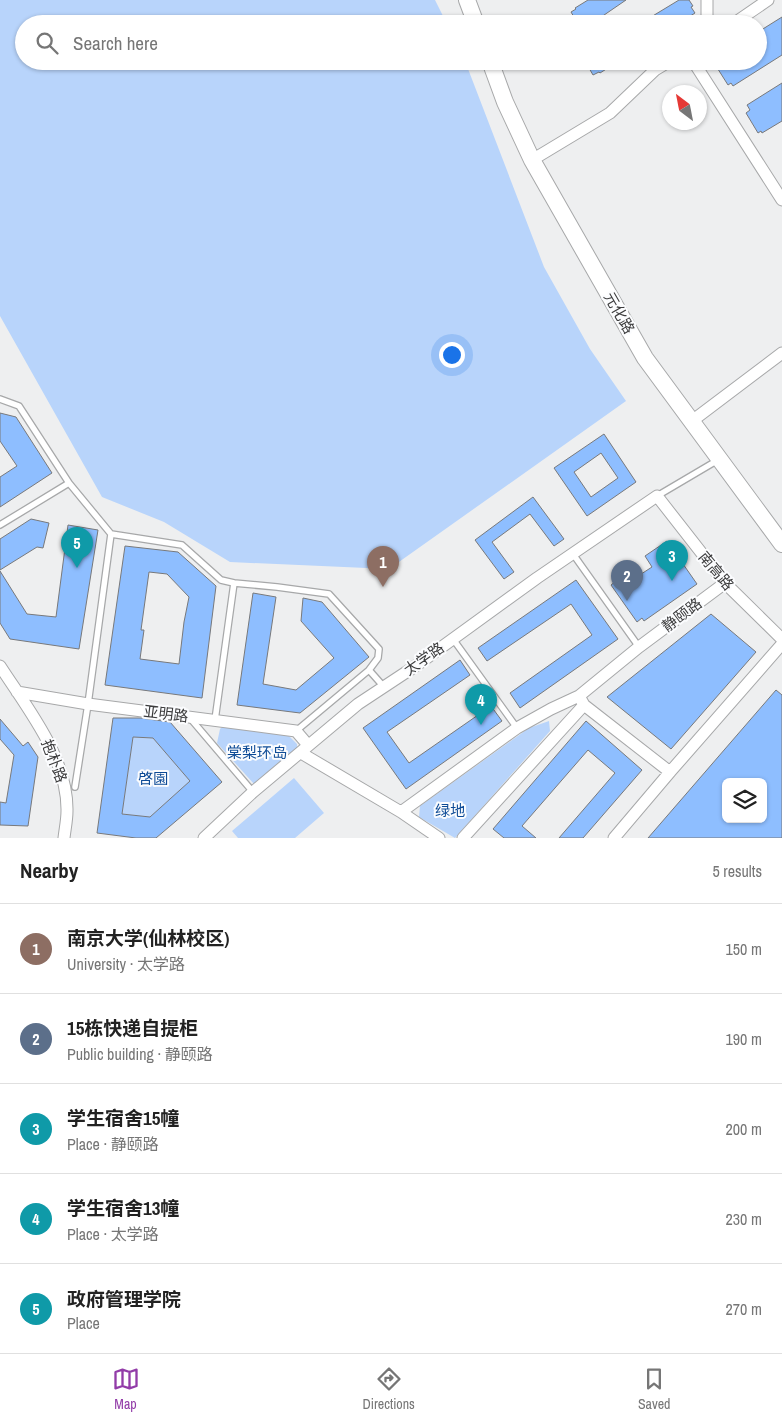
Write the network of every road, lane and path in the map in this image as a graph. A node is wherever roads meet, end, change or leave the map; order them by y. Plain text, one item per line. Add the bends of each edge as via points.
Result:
1 (467, 0) edge
2 (707, 0) edge
3 (768, 0) edge
4 (473, 15) edge
5 (707, 15) edge
6 (746, 15) edge
7 (493, 70) edge
8 (655, 70) edge
9 (699, 70) edge
10 (532, 160) junction
11 (782, 200) edge
12 (782, 353) edge
13 (0, 399) edge
14 (692, 420) junction
15 (720, 458) junction
16 (69, 483) junction
17 (657, 496) junction
18 (0, 525) edge
19 (111, 534) junction
20 (782, 543) edge
21 (573, 554) junction
22 (234, 583) junction
23 (725, 583) junction
24 (453, 639) junction
25 (782, 639) edge
26 (782, 644) edge
27 (639, 647) junction
28 (0, 666) edge
29 (369, 670) junction
30 (384, 687) junction
31 (17, 692) junction
32 (582, 701) junction
33 (88, 704) junction
34 (187, 714) dead end
35 (215, 720) junction
36 (517, 728) junction
37 (296, 731) junction
38 (305, 749) junction
39 (670, 772) junction
40 (75, 787) dead end
41 (253, 792) junction
42 (401, 812) junction
43 (430, 836) edge
44 (64, 838) edge
45 (204, 838) edge
46 (463, 838) edge
47 (614, 838) edge

1 - 4 street
2 - 5 street
3 - 6 street
7 - 10 street, 元化路
8 - 10 street via 610,113
9 - 11 street
10 - 14 street, 元化路 via 645,358
12 - 14 street
13 - 16 lane via 19,406
14 - 15 street, 元化路
15 - 17 lane
15 - 20 street, 元化路
16 - 18 lane
16 - 19 lane
17 - 21 street, 太学路
17 - 23 street, 南高路
19 - 22 lane via 182,545 221,580
19 - 33 lane
21 - 24 street, 太学路
21 - 27 lane
22 - 29 lane via 329,594 379,649 378,658
22 - 35 lane
23 - 25 street, 南高路
23 - 27 street, 静颐路
24 - 30 street, 太学路
24 - 36 lane
26 - 39 street
27 - 32 street, 静颐路
28 - 31 street, 抱朴路
29 - 30 lane
29 - 37 lane
30 - 38 street, 太学路 via 358,704
31 - 33 street, 亚明路
31 - 44 street, 抱朴路 via 52,750 63,782 67,810
32 - 36 street via 550,709
32 - 39 street
32 - 46 street
33 - 35 street, 亚明路
33 - 40 lane
34 - 41 lane
35 - 37 street, 亚明路
36 - 42 street
37 - 38 street
38 - 41 street, 太学路
38 - 42 street
39 - 47 street
41 - 45 street, 太学路
42 - 43 street

